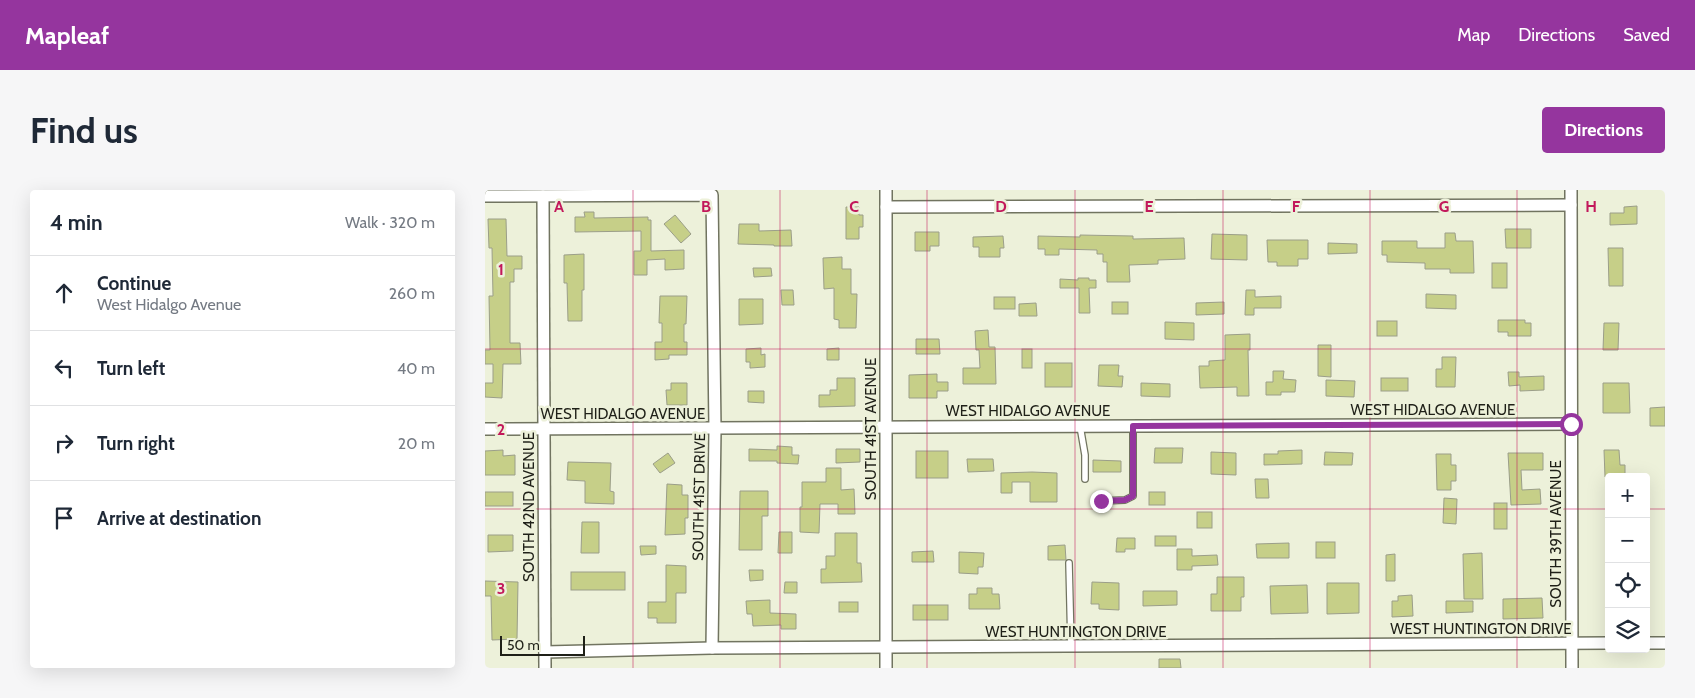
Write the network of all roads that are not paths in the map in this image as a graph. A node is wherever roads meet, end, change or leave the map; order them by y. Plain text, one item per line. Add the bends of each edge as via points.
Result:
1 (886, 190) edge
2 (1571, 190) edge
3 (485, 196) edge
4 (543, 196) junction
5 (1571, 205) junction
6 (886, 208) junction
7 (1571, 424) junction
8 (1080, 426) junction
9 (1133, 426) junction
10 (886, 427) junction
11 (715, 428) junction
12 (485, 429) edge
13 (544, 429) junction
14 (1085, 479) dead end
15 (1101, 501) dead end
16 (1069, 563) dead end
17 (1572, 643) junction
18 (1605, 643) edge
19 (1650, 643) edge
20 (1665, 643) edge
21 (1071, 647) junction
22 (712, 648) junction
23 (886, 648) junction
24 (545, 652) junction
25 (545, 668) edge
26 (885, 668) edge
27 (1572, 668) edge

1 - 6 street, SOUTH 41ST AVENUE
2 - 5 street, SOUTH 39TH AVENUE
3 - 4 street
4 - 11 street, SOUTH 41ST DRIVE via 712,195
4 - 13 street, SOUTH 42ND AVENUE
5 - 6 street
5 - 7 street, SOUTH 39TH AVENUE
6 - 10 street, SOUTH 41ST AVENUE
7 - 9 street, WEST HIDALGO AVENUE
7 - 17 street, SOUTH 39TH AVENUE
8 - 9 street, WEST HIDALGO AVENUE
8 - 10 street, WEST HIDALGO AVENUE
8 - 14 lane
9 - 15 lane via 1133,496 1125,500
10 - 11 street, WEST HIDALGO AVENUE
10 - 23 street, SOUTH 41ST AVENUE
11 - 13 street, WEST HIDALGO AVENUE
11 - 22 street, SOUTH 41ST DRIVE
12 - 13 street, WEST HIDALGO AVENUE
13 - 24 street, SOUTH 42ND AVENUE
16 - 21 lane
17 - 18 street, WEST HUNTINGTON DRIVE
17 - 21 street, WEST HUNTINGTON DRIVE
17 - 27 street, SOUTH 39TH AVENUE
19 - 20 street
21 - 23 street, WEST HUNTINGTON DRIVE
22 - 23 street, WEST HUNTINGTON DRIVE
22 - 24 street, WEST HUNTINGTON DRIVE
23 - 26 street, SOUTH 41ST AVENUE
24 - 25 street, SOUTH 42ND AVENUE

